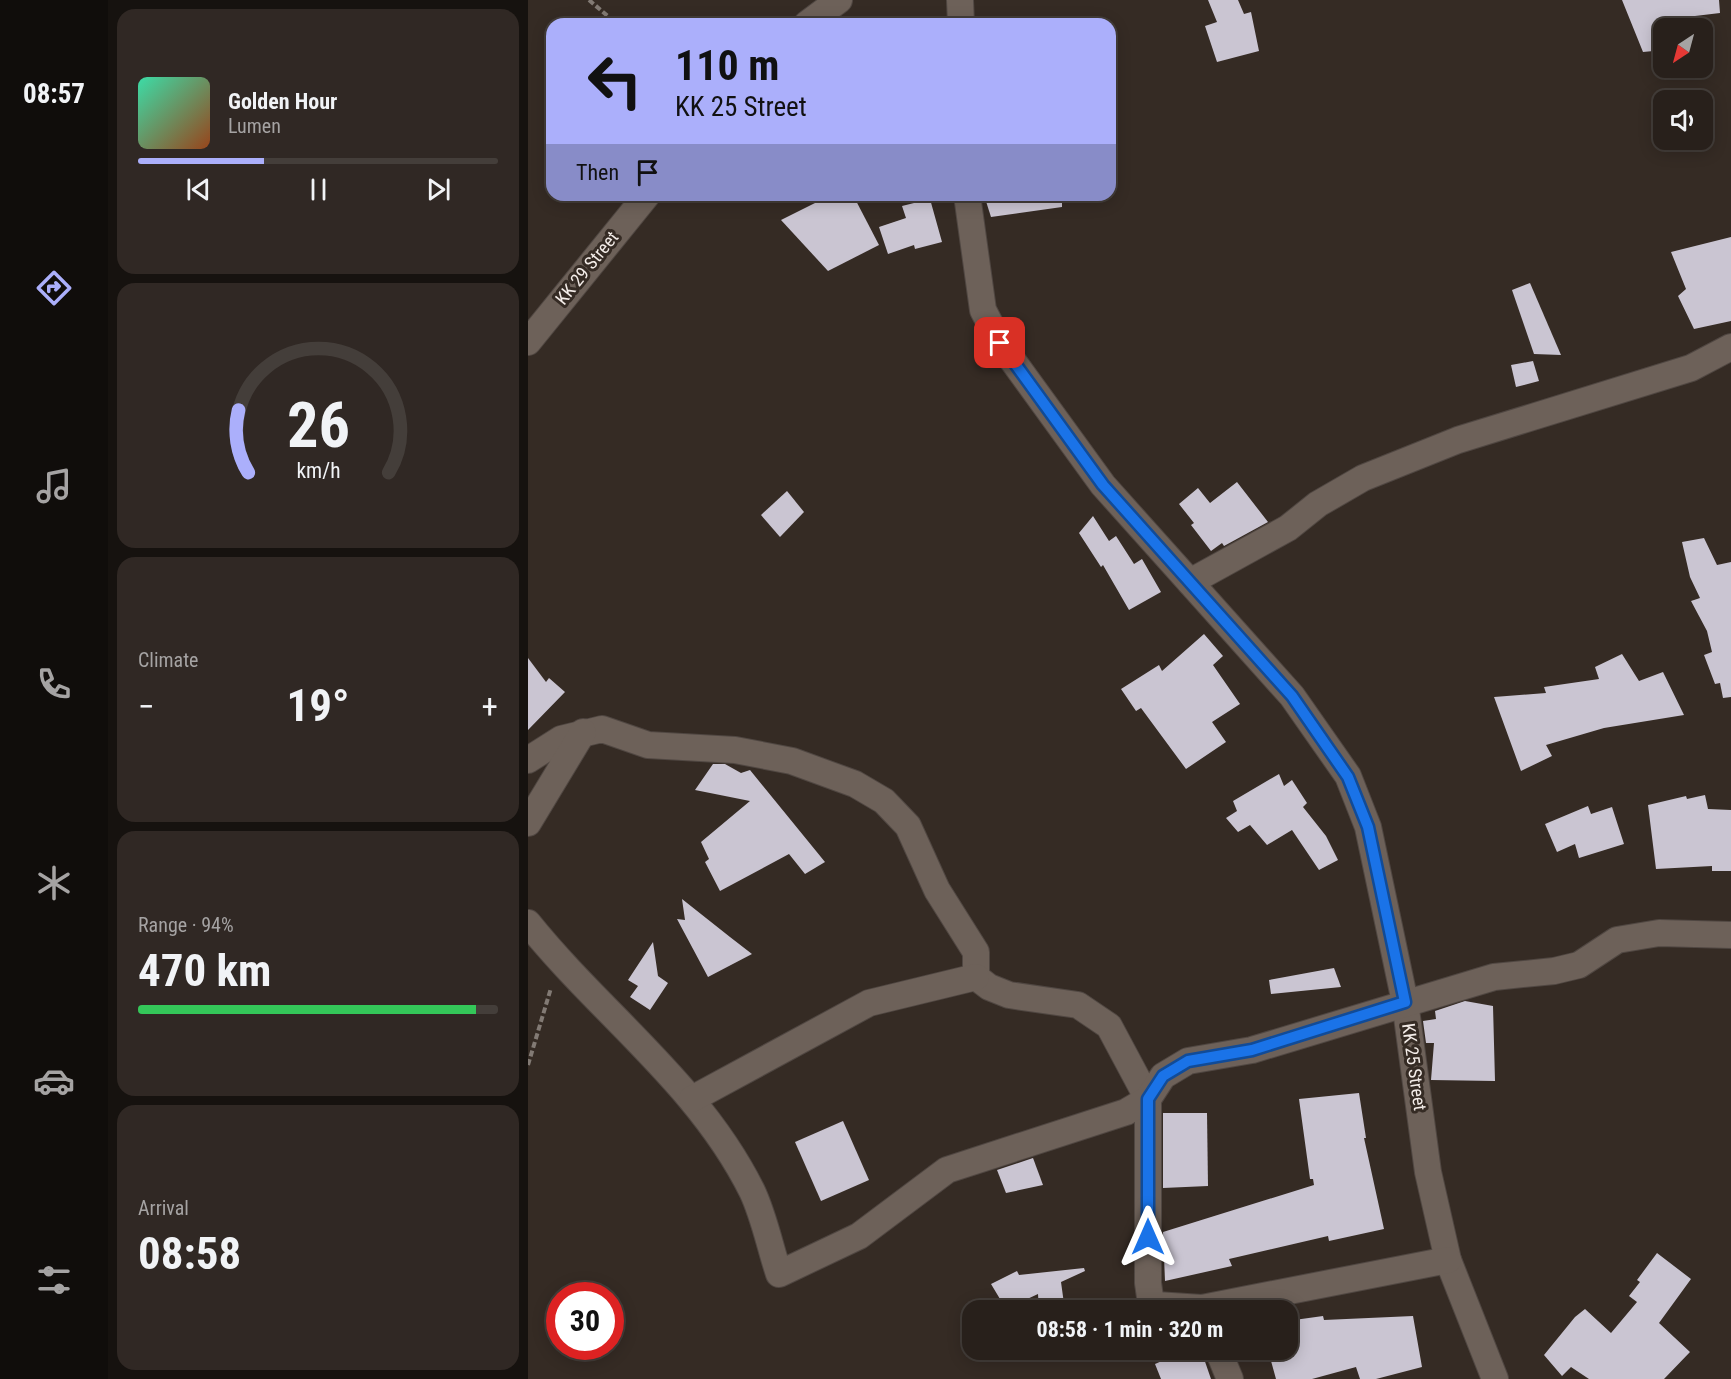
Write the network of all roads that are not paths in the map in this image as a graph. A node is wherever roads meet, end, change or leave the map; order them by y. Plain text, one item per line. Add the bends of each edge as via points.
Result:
1 (839, 0) edge
2 (960, 0) edge
3 (815, 18) edge
4 (961, 18) edge
5 (642, 201) edge
6 (968, 201) edge
7 (528, 342) edge
8 (1731, 347) edge
9 (1190, 582) junction
10 (583, 732) junction
11 (528, 760) edge
12 (528, 823) edge
13 (528, 923) edge
14 (1731, 935) edge
15 (976, 977) junction
16 (1405, 1002) junction
17 (692, 1099) junction
18 (1148, 1099) junction
19 (1448, 1260) junction
20 (1152, 1300) edge
21 (1247, 1300) edge
22 (1222, 1360) edge
23 (1230, 1379) edge
24 (1495, 1379) edge

1 - 3 street
2 - 4 street
5 - 7 street, KK 29 Street
6 - 9 street, KK 25 Street via 982,310 1000,343 1103,485
8 - 9 street via 1691,369 1458,440 1363,478 1318,504 1288,528
9 - 16 street, KK 25 Street via 1292,696 1348,777 1368,827
10 - 11 street via 561,739
10 - 12 street
10 - 15 street via 602,729 648,745 735,750 792,761 855,784 884,801 908,826 937,890 976,952
13 - 17 street via 559,961 597,996
14 - 16 street via 1659,933 1617,940 1579,965 1494,977
15 - 17 street via 869,1003
15 - 18 street via 1009,995 1078,1005 1095,1014 1109,1026
16 - 18 street via 1252,1050 1188,1061 1163,1076
16 - 19 street, KK 25 Street via 1428,1172
17 - 18 street via 714,1127 753,1193 779,1274 859,1236 947,1170 1126,1112
18 - 20 street via 1148,1283
19 - 21 street
19 - 24 street, KK 25 Street
22 - 23 street

